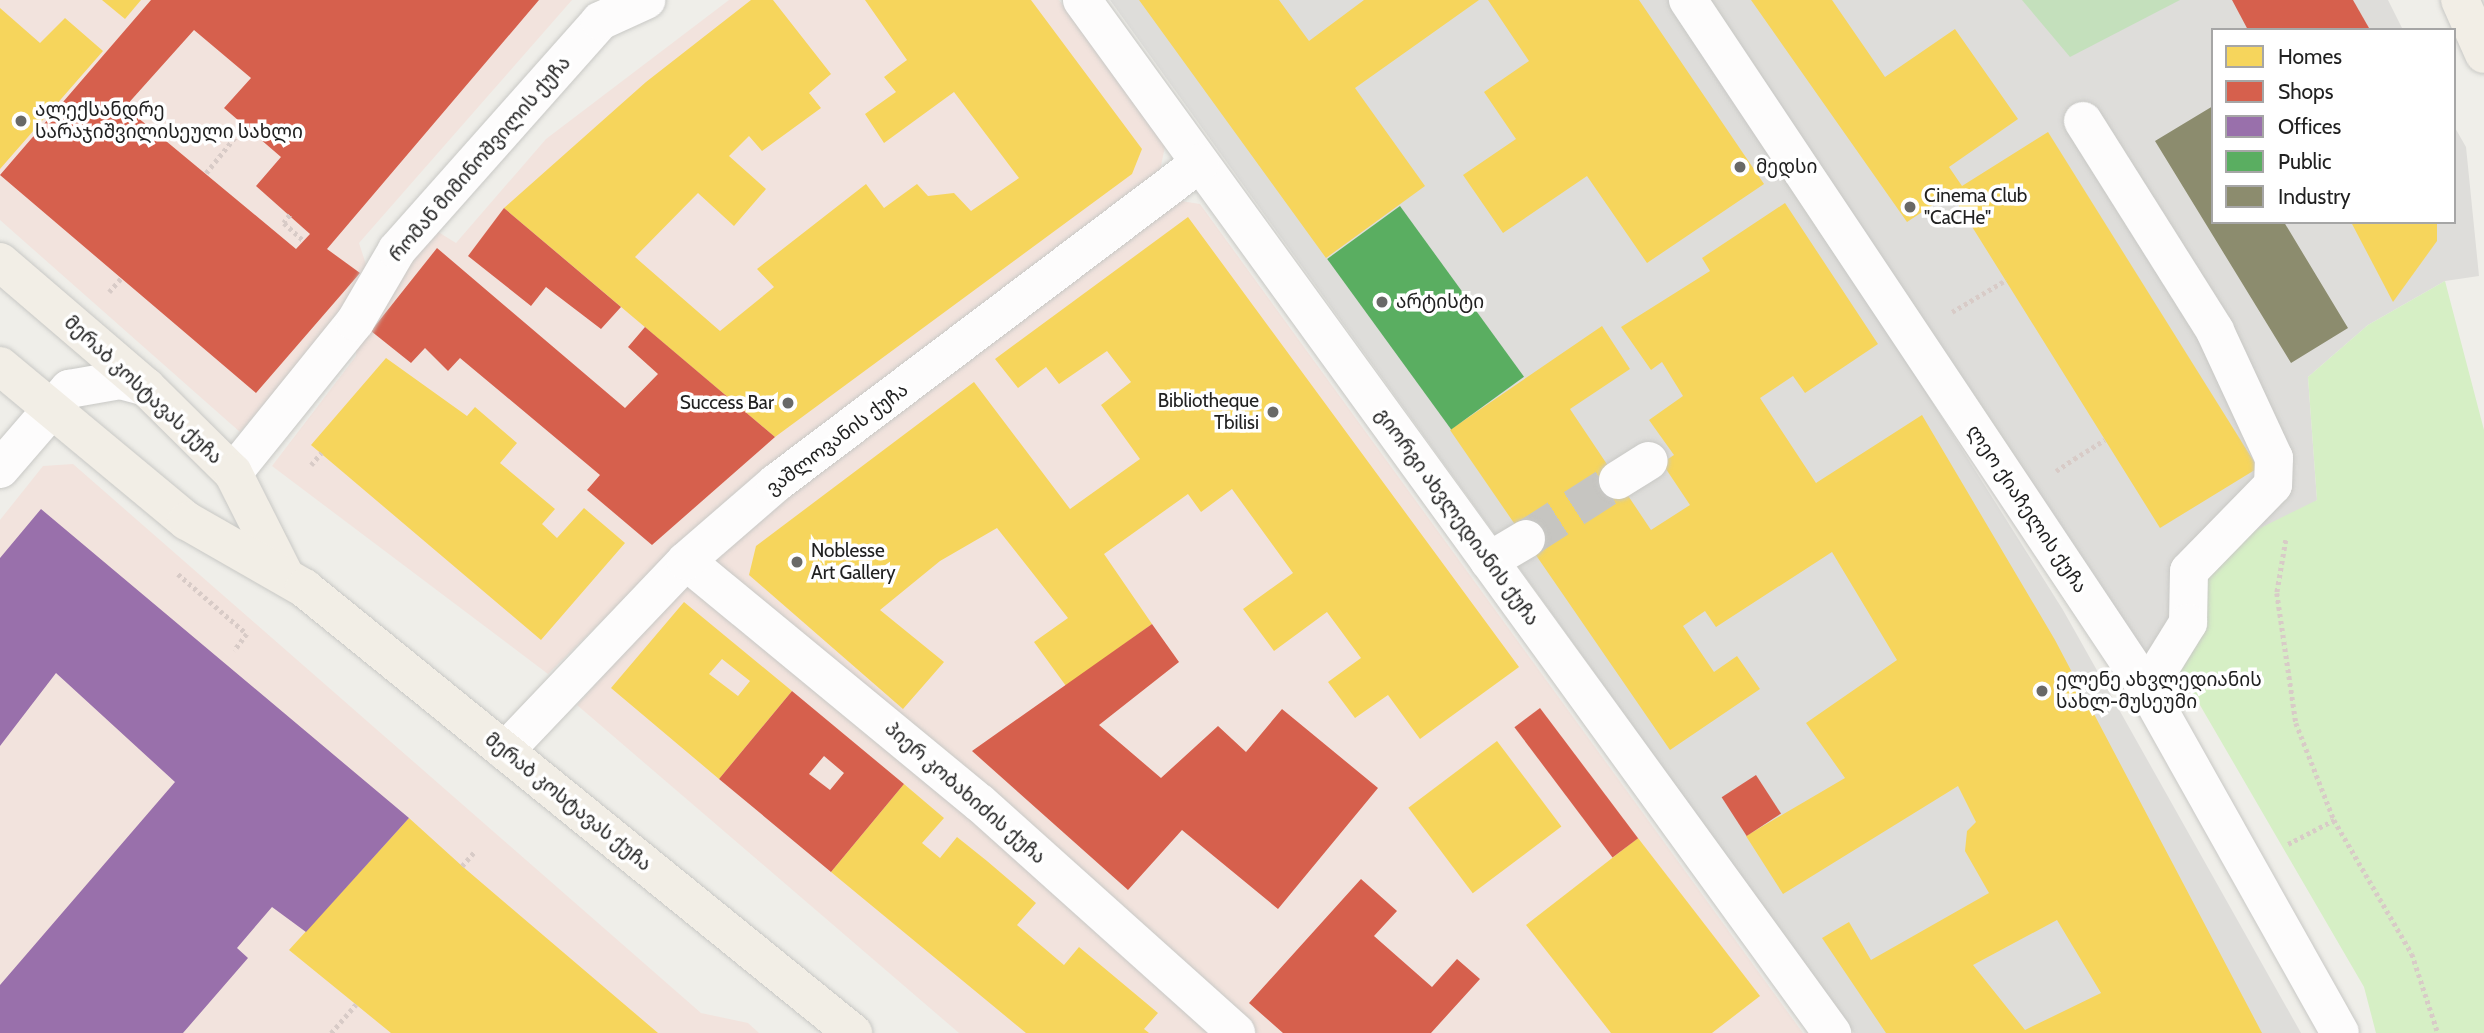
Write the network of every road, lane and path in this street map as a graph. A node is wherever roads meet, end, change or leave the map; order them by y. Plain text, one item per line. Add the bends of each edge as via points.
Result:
1 (646, 0) edge
2 (1082, 0) edge
3 (1688, 0) edge
4 (2460, 0) edge
5 (2484, 54) edge
6 (2083, 121) dead end
7 (244, 126) dead end
8 (1200, 163) junction
9 (206, 173) dead end
10 (290, 215) dead end
11 (304, 241) dead end
12 (0, 262) edge
13 (121, 278) dead end
14 (2006, 280) dead end
15 (109, 292) dead end
16 (1958, 308) dead end
17 (0, 366) edge
18 (146, 387) junction
19 (51, 407) junction
20 (2105, 440) dead end
21 (321, 453) dead end
22 (311, 465) dead end
23 (2060, 468) dead end
24 (0, 469) edge
25 (233, 473) junction
26 (2273, 485) junction
27 (1526, 539) tunnel mouth
28 (686, 561) junction
29 (1489, 561) junction
30 (283, 572) junction
31 (179, 574) dead end
32 (234, 651) dead end
33 (2147, 689) junction
34 (505, 751) junction
35 (2334, 820) junction
36 (2280, 849) dead end
37 (475, 851) dead end
38 (462, 866) dead end
39 (356, 1004) dead end
40 (331, 1033) edge
41 (853, 1033) edge
42 (1237, 1033) edge
43 (1832, 1033) edge
44 (2340, 1033) edge
45 (2438, 1033) edge

1 - 25 street, რომან მიმინოშვილის ქუჩა via 600,20 397,250 355,322
2 - 8 street, გიორგი ახვლედიანის ქუჩა
3 - 33 street, ლეო ქიაჩელის ქუჩა
4 - 5 main road
6 - 26 street via 2215,331 2274,458
7 - 9 path
8 - 28 street, ვაშლოვანის ქუჩა via 776,483
8 - 29 street, გიორგი ახვლედიანის ქუჩა
10 - 11 path via 284,223
12 - 18 main road, მერაბ კოსტავას ქუჩა
13 - 15 path
14 - 16 path
17 - 19 main road, მერაბ კოსტავას ქუჩა
18 - 19 street via 92,383 69,389
18 - 25 main road, მერაბ კოსტავას ქუჩა
19 - 24 street
19 - 30 main road, მერაბ კოსტავას ქუჩა via 187,521
20 - 23 path, bridge
21 - 22 path
25 - 30 main road, მერაბ კოსტავას ქუჩა
26 - 33 street via 2189,571 2188,623
26 - 35 path via 2293,506 2277,593 2296,723
27 - 29 street
28 - 34 street, ვაშლოვანის ქუჩა
28 - 42 street, პიერ კობახიძის ქუჩა via 980,803
29 - 43 street, გიორგი ახვლედიანის ქუჩა
30 - 34 main road, მერაბ კოსტავას ქუჩა
31 - 32 path via 247,634
33 - 44 street, ლეო ქიაჩელის ქუჩა
34 - 41 main road, მერაბ კოსტავას ქუჩა
35 - 36 path
35 - 45 path via 2412,954
37 - 38 path
39 - 40 path

